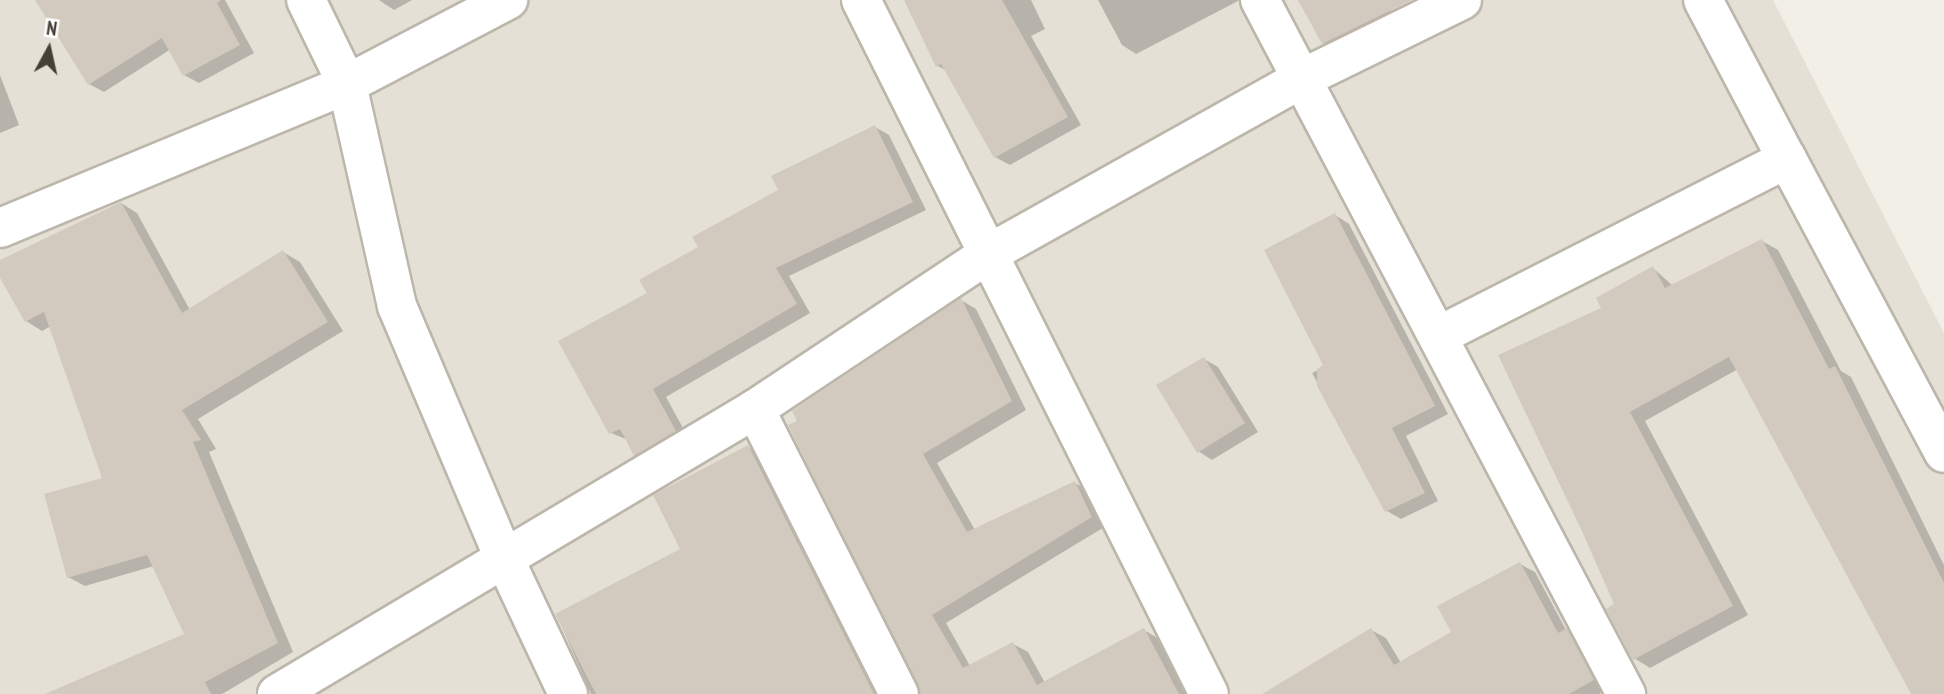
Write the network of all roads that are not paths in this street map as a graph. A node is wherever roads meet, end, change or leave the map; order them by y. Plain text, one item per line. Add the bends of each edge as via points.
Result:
1 (306, 0) edge
2 (508, 0) edge
3 (861, 0) edge
4 (1260, 0) edge
5 (1462, 0) edge
6 (1703, 0) edge
7 (1303, 78) junction
8 (347, 84) junction
9 (1787, 159) junction
10 (0, 228) edge
11 (988, 254) junction
12 (1440, 335) junction
13 (755, 409) junction
14 (1944, 453) edge
15 (505, 560) junction
16 (277, 694) edge
17 (568, 694) edge
18 (899, 694) edge
19 (1209, 694) edge
20 (1626, 694) edge

1 - 8 street
2 - 8 street
3 - 11 street
4 - 7 street
5 - 7 street
6 - 9 street
7 - 11 street
7 - 12 street
8 - 10 street
8 - 15 street via 397,306
9 - 12 street
9 - 14 street
11 - 13 street
11 - 19 street
12 - 20 street
13 - 15 street
13 - 18 street
15 - 16 street
15 - 17 street

